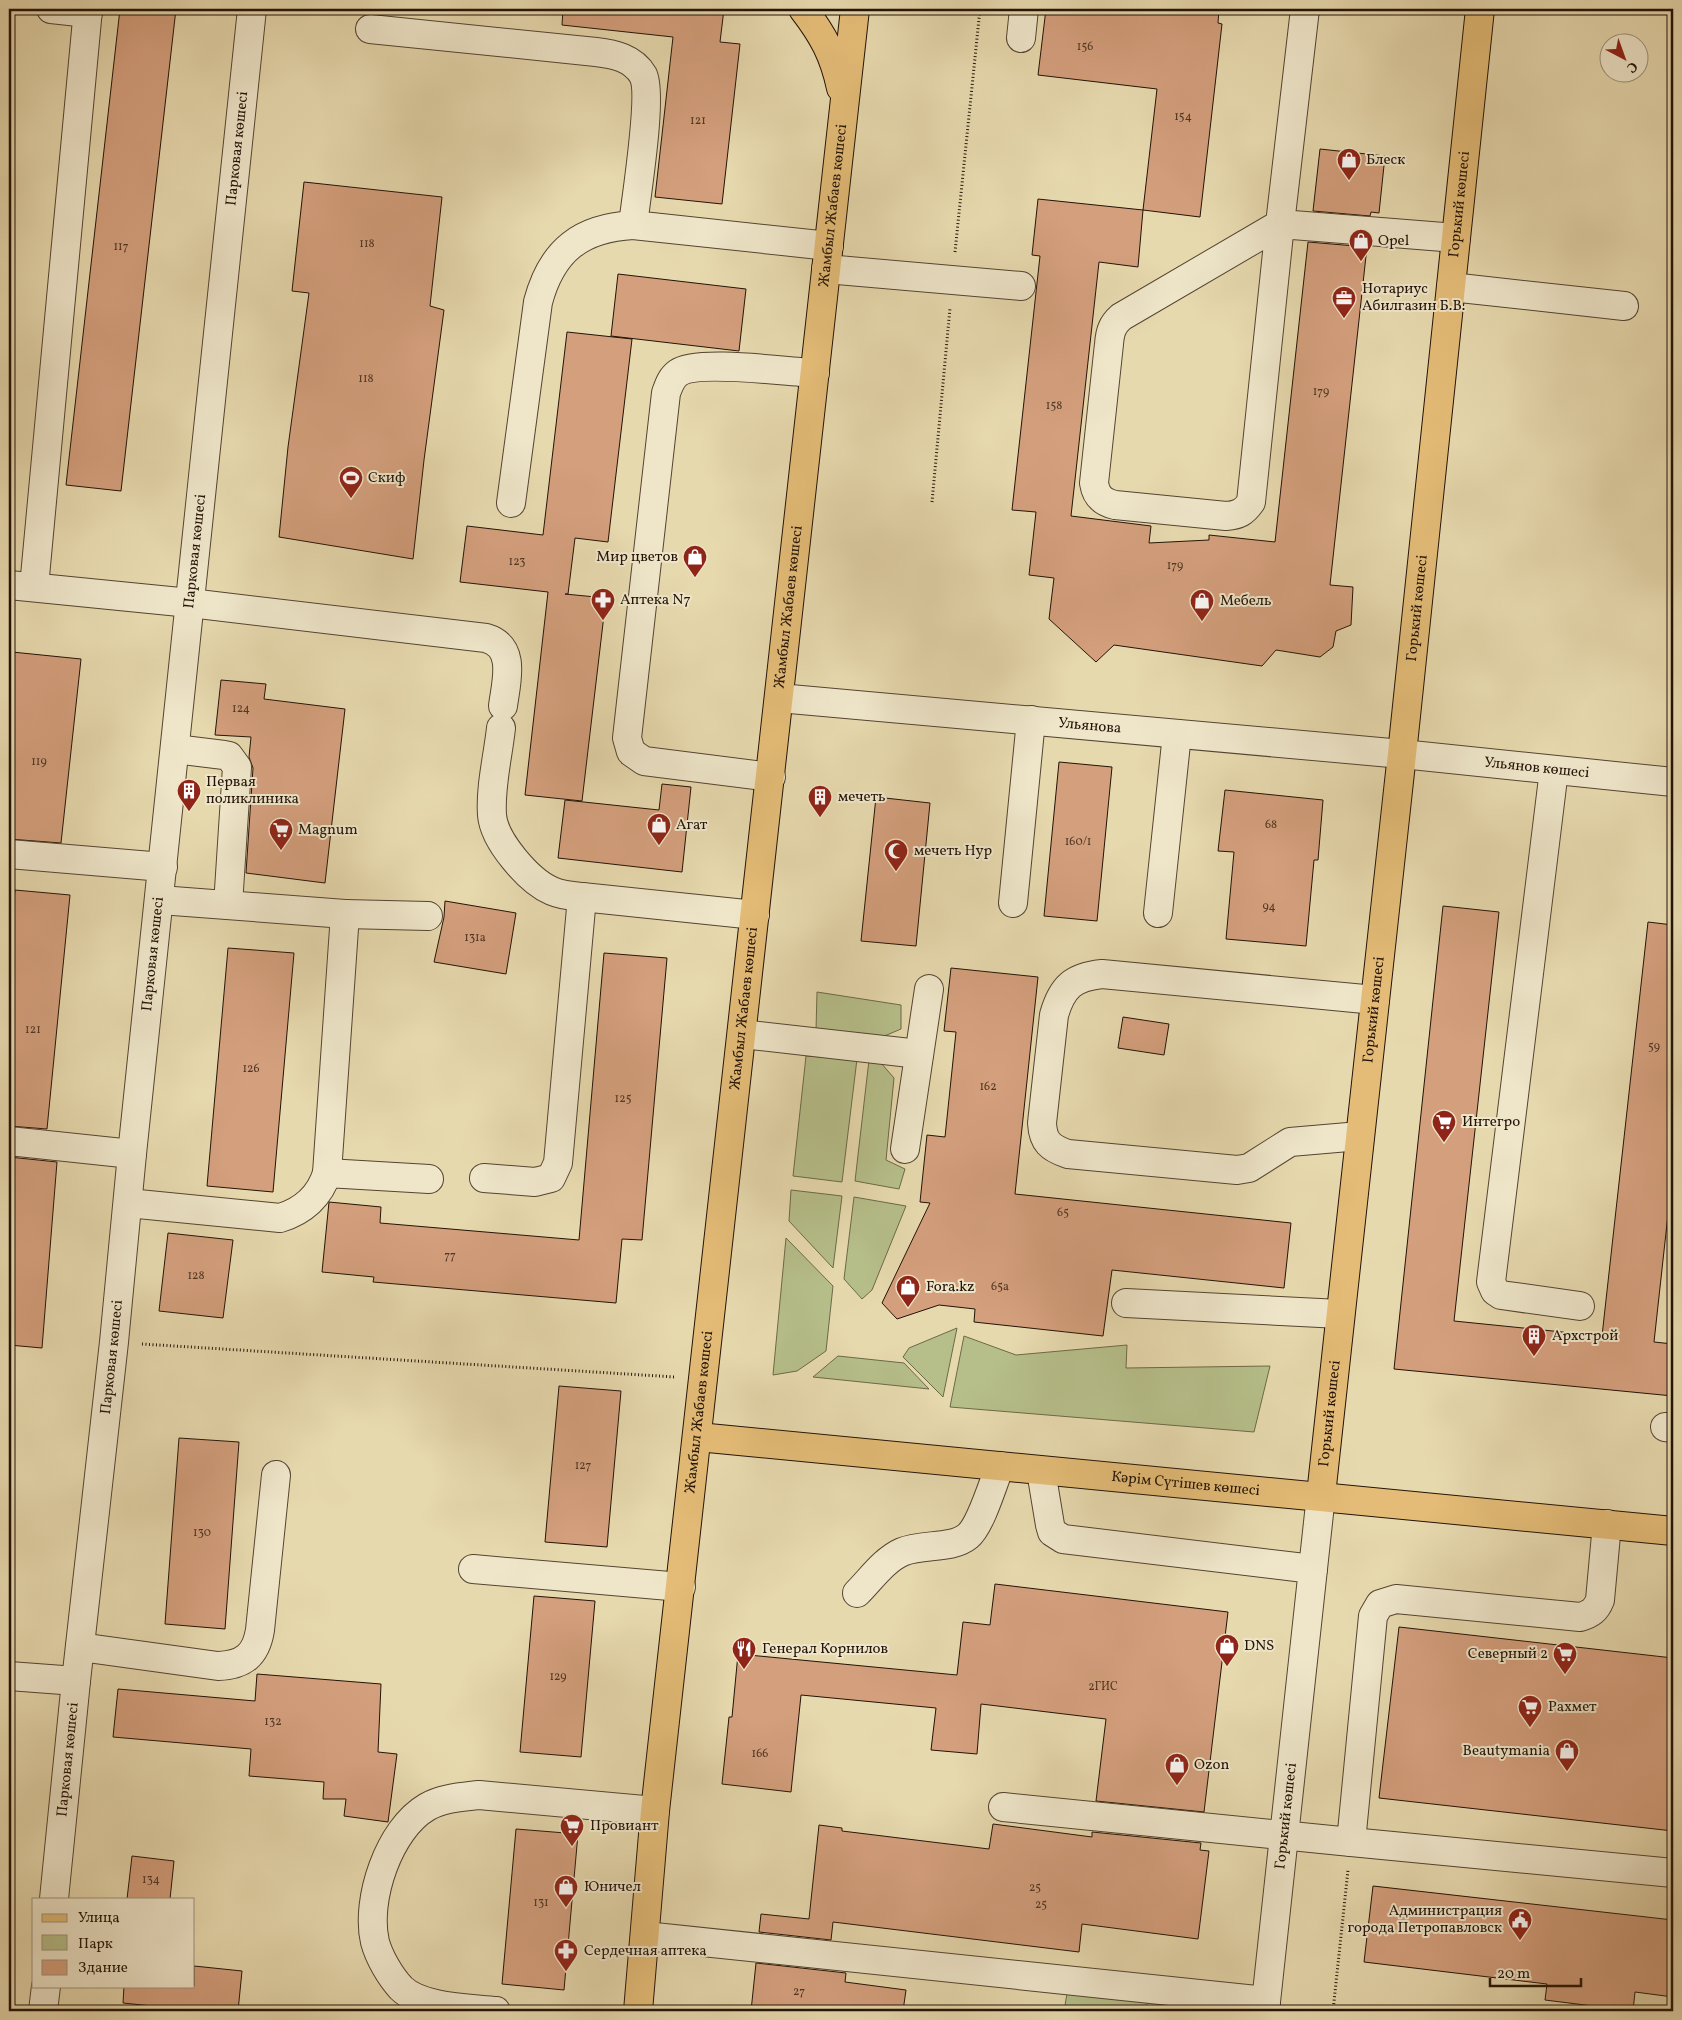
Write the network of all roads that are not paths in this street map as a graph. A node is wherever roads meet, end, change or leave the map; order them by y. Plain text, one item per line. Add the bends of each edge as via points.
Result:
1 (51, 9) edge
2 (252, 9) edge
3 (803, 9) edge
4 (855, 9) edge
5 (1024, 9) edge
6 (1305, 9) edge
7 (1480, 9) edge
8 (88, 11) edge
9 (370, 29) dead end
10 (1021, 38) dead end
11 (844, 105) junction
12 (1280, 224) junction
13 (633, 225) junction
14 (1456, 238) junction
15 (827, 258) junction
16 (1021, 286) dead end
17 (1451, 287) junction
18 (1624, 306) dead end
19 (815, 373) junction
20 (511, 503) dead end
21 (21, 586) edge
22 (190, 603) junction
23 (779, 698) junction
24 (1031, 720) junction
25 (1177, 734) junction
26 (175, 749) junction
27 (1402, 754) junction
28 (1554, 770) junction
29 (771, 777) junction
30 (1673, 782) edge
31 (9, 854) edge
32 (163, 867) junction
33 (582, 897) junction
34 (160, 900) junction
35 (1013, 903) dead end
36 (228, 905) junction
37 (1158, 913) dead end
38 (345, 914) junction
39 (428, 916) dead end
40 (755, 916) junction
41 (928, 989) dead end
42 (1375, 1000) junction
43 (742, 1034) junction
44 (919, 1054) junction
45 (1360, 1136) junction
46 (9, 1141) edge
47 (905, 1149) dead end
48 (132, 1154) junction
49 (327, 1173) junction
50 (484, 1178) dead end
51 (429, 1179) dead end
52 (128, 1203) junction
53 (1126, 1304) dead end
54 (1580, 1306) dead end
55 (1340, 1314) junction
56 (698, 1437) junction
57 (1000, 1466) junction
58 (1041, 1471) junction
59 (276, 1475) dead end
60 (1321, 1496) junction
61 (1607, 1524) junction
62 (1673, 1531) edge
63 (473, 1569) dead end
64 (1313, 1569) junction
65 (681, 1587) junction
66 (857, 1592) dead end
67 (80, 1647) junction
68 (9, 1676) edge
69 (76, 1681) junction
70 (1003, 1807) dead end
71 (655, 1811) junction
72 (1284, 1836) junction
73 (1352, 1842) junction
74 (1673, 1873) edge
75 (54, 1898) edge
76 (645, 1936) junction
77 (46, 1988) edge
78 (1266, 2006) edge
79 (43, 2011) edge
80 (496, 2011) edge
81 (638, 2011) edge

1 - 8 street
2 - 22 street, Парковая көшесі
3 - 11 main road via 831,51
4 - 11 main road, Жамбыл Жабаев көшесі
5 - 10 street
6 - 12 street
7 - 14 main road, Горький көшесі
8 - 21 street
9 - 13 street via 607,53 618,55 636,66 646,82 646,104
11 - 15 main road, Жамбыл Жабаев көшесі
12 - 12 street via 1114,323 1110,333 1094,483 1099,498 1106,503 1226,516 1237,515 1251,502
12 - 14 street
13 - 15 street
13 - 20 street via 611,226 590,232 569,246 553,265 543,285
14 - 17 main road, Горький көшесі
15 - 16 street
15 - 19 main road, Жамбыл Жабаев көшесі
17 - 18 street
17 - 27 main road, Горький көшесі
19 - 23 main road, Жамбыл Жабаев көшесі
19 - 29 street via 704,366 679,372 670,381 666,393 630,718 631,752 644,761
21 - 22 street
22 - 26 street, Парковая көшесі
22 - 33 street via 492,640 499,645 507,658 507,669 492,817 504,845 543,886 554,892
23 - 24 street, Ульянова
23 - 29 main road, Жамбыл Жабаев көшесі
24 - 25 street, Ульянова
24 - 35 street
25 - 27 street, Ульянова
25 - 37 street
26 - 32 street, Парковая көшесі
26 - 36 street via 229,756 237,767
27 - 28 street, Ульянов көшесі
27 - 42 main road, Горький көшесі
28 - 30 street, Ульянов көшесі
28 - 54 street via 1491,1282 1501,1296
29 - 40 main road, Жамбыл Жабаев көшесі
31 - 32 street
32 - 34 street, Парковая көшесі
33 - 40 street
33 - 50 street via 555,1172 551,1178 535,1182
34 - 36 street
34 - 48 street, Парковая көшесі
36 - 38 street
38 - 39 street
38 - 49 street
40 - 43 main road, Жамбыл Жабаев көшесі
41 - 44 street
42 - 45 main road, Горький көшесі
42 - 45 street via 1102,974 1086,976 1070,984 1058,1001 1042,1123 1042,1134 1048,1144 1068,1154 1237,1170 1249,1168 1290,1142
43 - 44 street
43 - 56 main road, Жамбыл Жабаев көшесі
44 - 47 street
45 - 55 main road, Горький көшесі
46 - 48 street
48 - 52 street, Парковая көшесі
49 - 51 street
49 - 52 street via 317,1195 295,1213 280,1218
52 - 67 street, Парковая көшесі
53 - 55 street
55 - 60 main road, Горький көшесі
56 - 57 main road, Кәрім Сүтішев көшесі
56 - 65 main road, Жамбыл Жабаев көшесі
57 - 58 main road, Кәрім Сүтішев көшесі
57 - 66 street via 976,1526 968,1536 955,1543 901,1552
58 - 60 main road, Кәрім Сүтішев көшесі
58 - 64 street via 1052,1532 1062,1540
59 - 67 street via 260,1630 249,1656 230,1665 218,1666
60 - 61 main road, Кәрім Сүтішев көшесі
60 - 64 street, Горький көшесі
61 - 62 main road, Кәрім Сүтішев көшесі
61 - 73 street via 1600,1600 1587,1615 1580,1617 1396,1599 1380,1604 1373,1616
63 - 65 street
64 - 72 street, Горький көшесі
65 - 71 main road, Жамбыл Жабаев көшесі
67 - 69 street, Парковая көшесі
68 - 69 street
69 - 75 street, Парковая көшесі
70 - 72 street
71 - 76 main road, Жамбыл Жабаев көшесі
71 - 80 street via 479,1795 454,1797 427,1807 405,1826 388,1851 378,1881 375,1941 385,1966 402,1989 418,1999
72 - 73 street
72 - 78 street, Горький көшесі
73 - 74 street
76 - 78 street
76 - 81 main road, Жамбыл Жабаев көшесі
77 - 79 street

